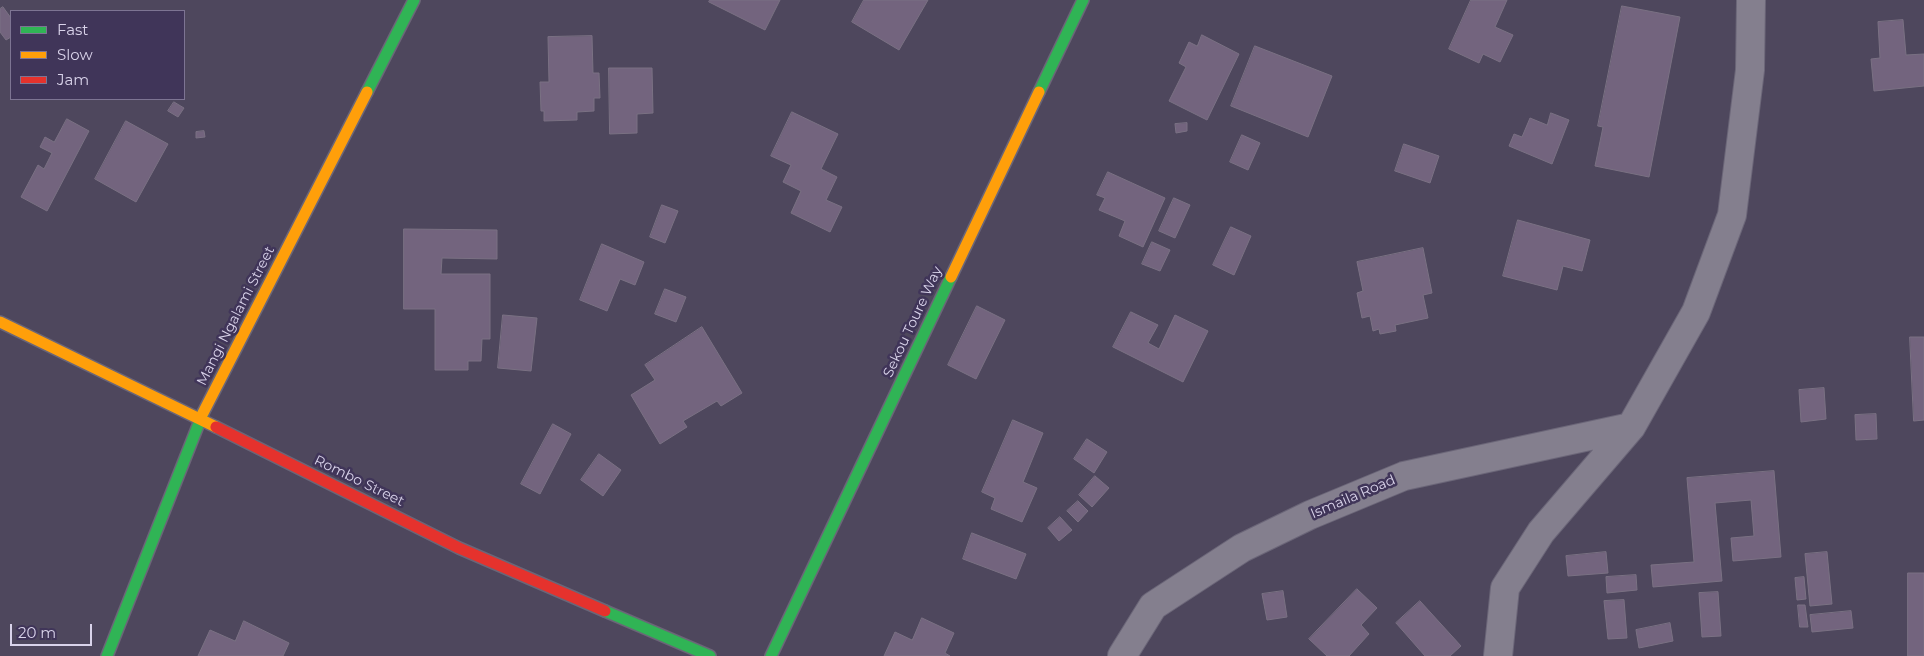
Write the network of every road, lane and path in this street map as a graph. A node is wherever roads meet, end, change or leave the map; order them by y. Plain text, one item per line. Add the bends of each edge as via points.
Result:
1 (414, 0) edge
2 (1083, 0) edge
3 (1750, 0) edge
4 (0, 322) edge
5 (200, 419) junction
6 (1631, 427) junction
7 (107, 656) edge
8 (710, 656) edge
9 (771, 656) edge
10 (1122, 656) edge
11 (1498, 656) edge

1 - 5 street, Mangi Ngalami Street
2 - 9 street, Sekou Toure Way
3 - 6 street via 1750,70 1732,215 1696,312
4 - 5 street, Rombo Street
5 - 7 street, Mangi Ngalami Street
5 - 8 street, Rombo Street via 459,548
6 - 10 street, Ismaila Road via 1404,476 1310,515 1242,548 1153,606
6 - 11 street via 1541,532 1505,588

